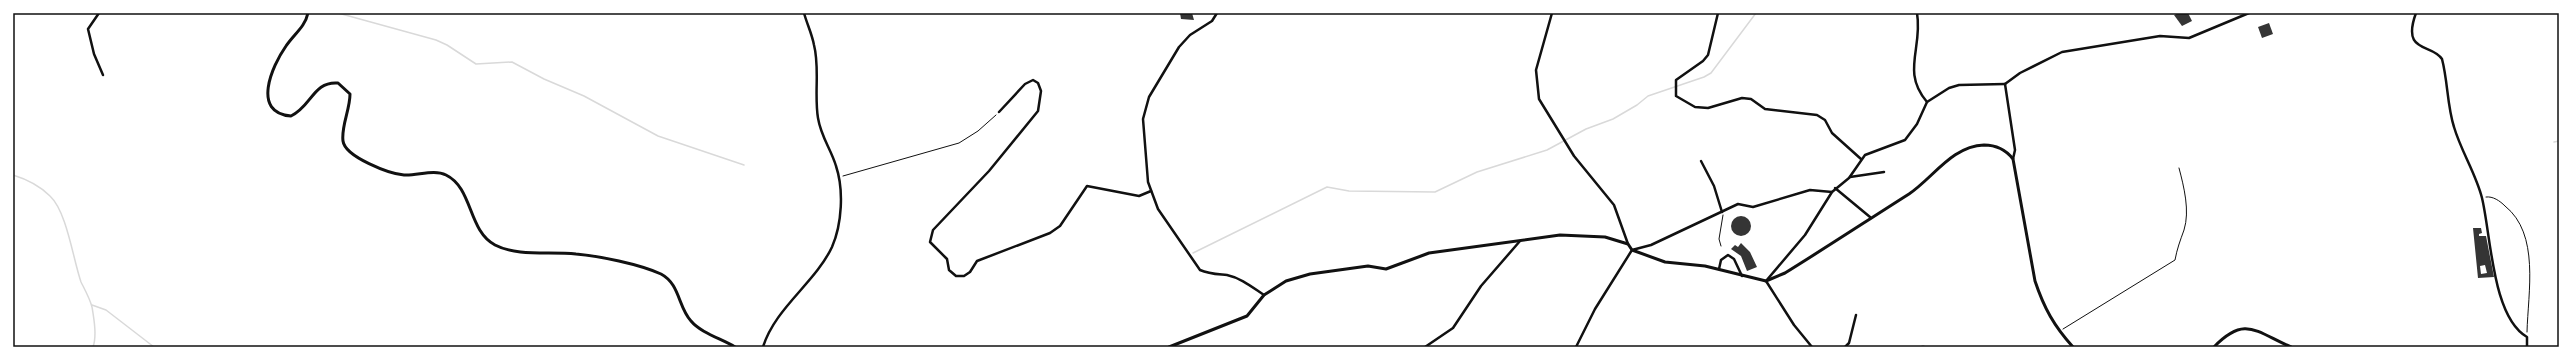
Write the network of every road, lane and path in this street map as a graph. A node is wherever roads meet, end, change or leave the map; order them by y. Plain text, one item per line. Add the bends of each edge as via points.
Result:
1 (98, 13) edge
2 (308, 13) edge
3 (804, 13) edge
4 (1217, 13) edge
5 (1552, 13) edge
6 (1718, 13) edge
7 (1917, 13) edge
8 (2249, 13) edge
9 (2416, 13) edge
10 (102, 76) dead end
11 (2005, 84) junction
12 (1927, 102) junction
13 (999, 112) joint
14 (1861, 159) junction
15 (2013, 159) junction
16 (1702, 161) dead end
17 (2179, 168) dead end
18 (1884, 172) dead end
19 (839, 177) junction
20 (1850, 177) junction
21 (1835, 188) junction
22 (1151, 191) junction
23 (1832, 192) junction
24 (2482, 197) junction
25 (1722, 212) junction
26 (1870, 217) junction
27 (1520, 242) junction
28 (1628, 244) junction
29 (1721, 246) dead end
30 (1632, 250) junction
31 (1719, 269) junction
32 (1743, 276) junction
33 (1766, 281) junction
34 (1264, 294) junction
35 (1856, 315) dead end
36 (2059, 331) junction
37 (2527, 336) junction
38 (735, 347) edge
39 (763, 347) edge
40 (1169, 347) edge
41 (1426, 347) edge
42 (1576, 347) edge
43 (1812, 347) edge
44 (1845, 347) edge
45 (2072, 347) edge
46 (2214, 347) edge
47 (2291, 347) edge
48 (2526, 347) edge

1 - 10 street via 88,29
2 - 38 street via 301,29 280,56 267,90 269,103 275,111 291,116 306,107 324,84 338,83 350,94 343,144 355,157 403,175 440,173 450,177 462,192 485,238 494,245 521,251 577,254 660,274 673,284 691,322
3 - 19 street via 814,46 821,131
4 - 22 street via 1212,21 1190,35 1179,47 1144,108 1147,176
5 - 28 street via 1536,70 1539,99 1574,156 1614,205
6 - 14 street via 1708,55 1682,75 1675,86 1681,101 1695,107 1708,108 1742,98 1751,99 1765,109 1817,115 1825,120 1832,133
7 - 12 street via 1918,34 1913,74 1920,95
8 - 11 street via 2189,38 2160,36 2062,52 2020,73
9 - 24 street via 2412,22 2414,38 2421,48 2438,53 2442,58 2453,125
11 - 12 street via 1959,85 1949,88
11 - 15 street via 2015,150
12 - 14 street via 1908,137 1868,153
13 - 19 path via 978,131 959,143
13 - 22 street via 1025,84 1033,80 1038,83 1041,91 1038,111 990,171 933,230 930,242 947,259 949,270 956,276 964,276 970,272 977,261 1050,233 1060,226 1087,186 1139,196
14 - 20 street
15 - 26 street via 1998,147 1984,145 1966,151 1938,167 1915,189
15 - 36 street via 2036,281 2046,312
16 - 25 street via 1714,186
17 - 36 path via 2185,189 2186,219 2175,260
18 - 20 street
19 - 39 street via 839,220 832,247 819,268 786,308
20 - 21 street
21 - 23 street
21 - 26 street
22 - 34 street via 1158,209 1200,270 1241,280
23 - 25 street via 1810,190 1758,206 1738,204
23 - 33 street via 1805,235
24 - 37 street via 2497,284 2509,318 2517,331
24 - 37 path via 2490,196 2512,211 2521,225 2527,245
25 - 29 path via 1719,239
25 - 30 street via 1650,245
26 - 33 street via 1785,273
27 - 28 street via 1568,235 1605,237
27 - 34 street via 1484,244 1429,254 1386,269 1368,266 1310,274 1272,287
27 - 41 street via 1481,286 1453,328
28 - 30 street
30 - 31 street via 1665,262
30 - 42 street via 1595,309
31 - 32 street
31 - 32 street via 1721,260 1728,255 1734,259
32 - 33 street
33 - 43 street via 1794,325
34 - 40 street via 1247,316
35 - 44 street via 1849,343
36 - 45 street
37 - 48 street
46 - 47 street via 2232,331 2244,327

